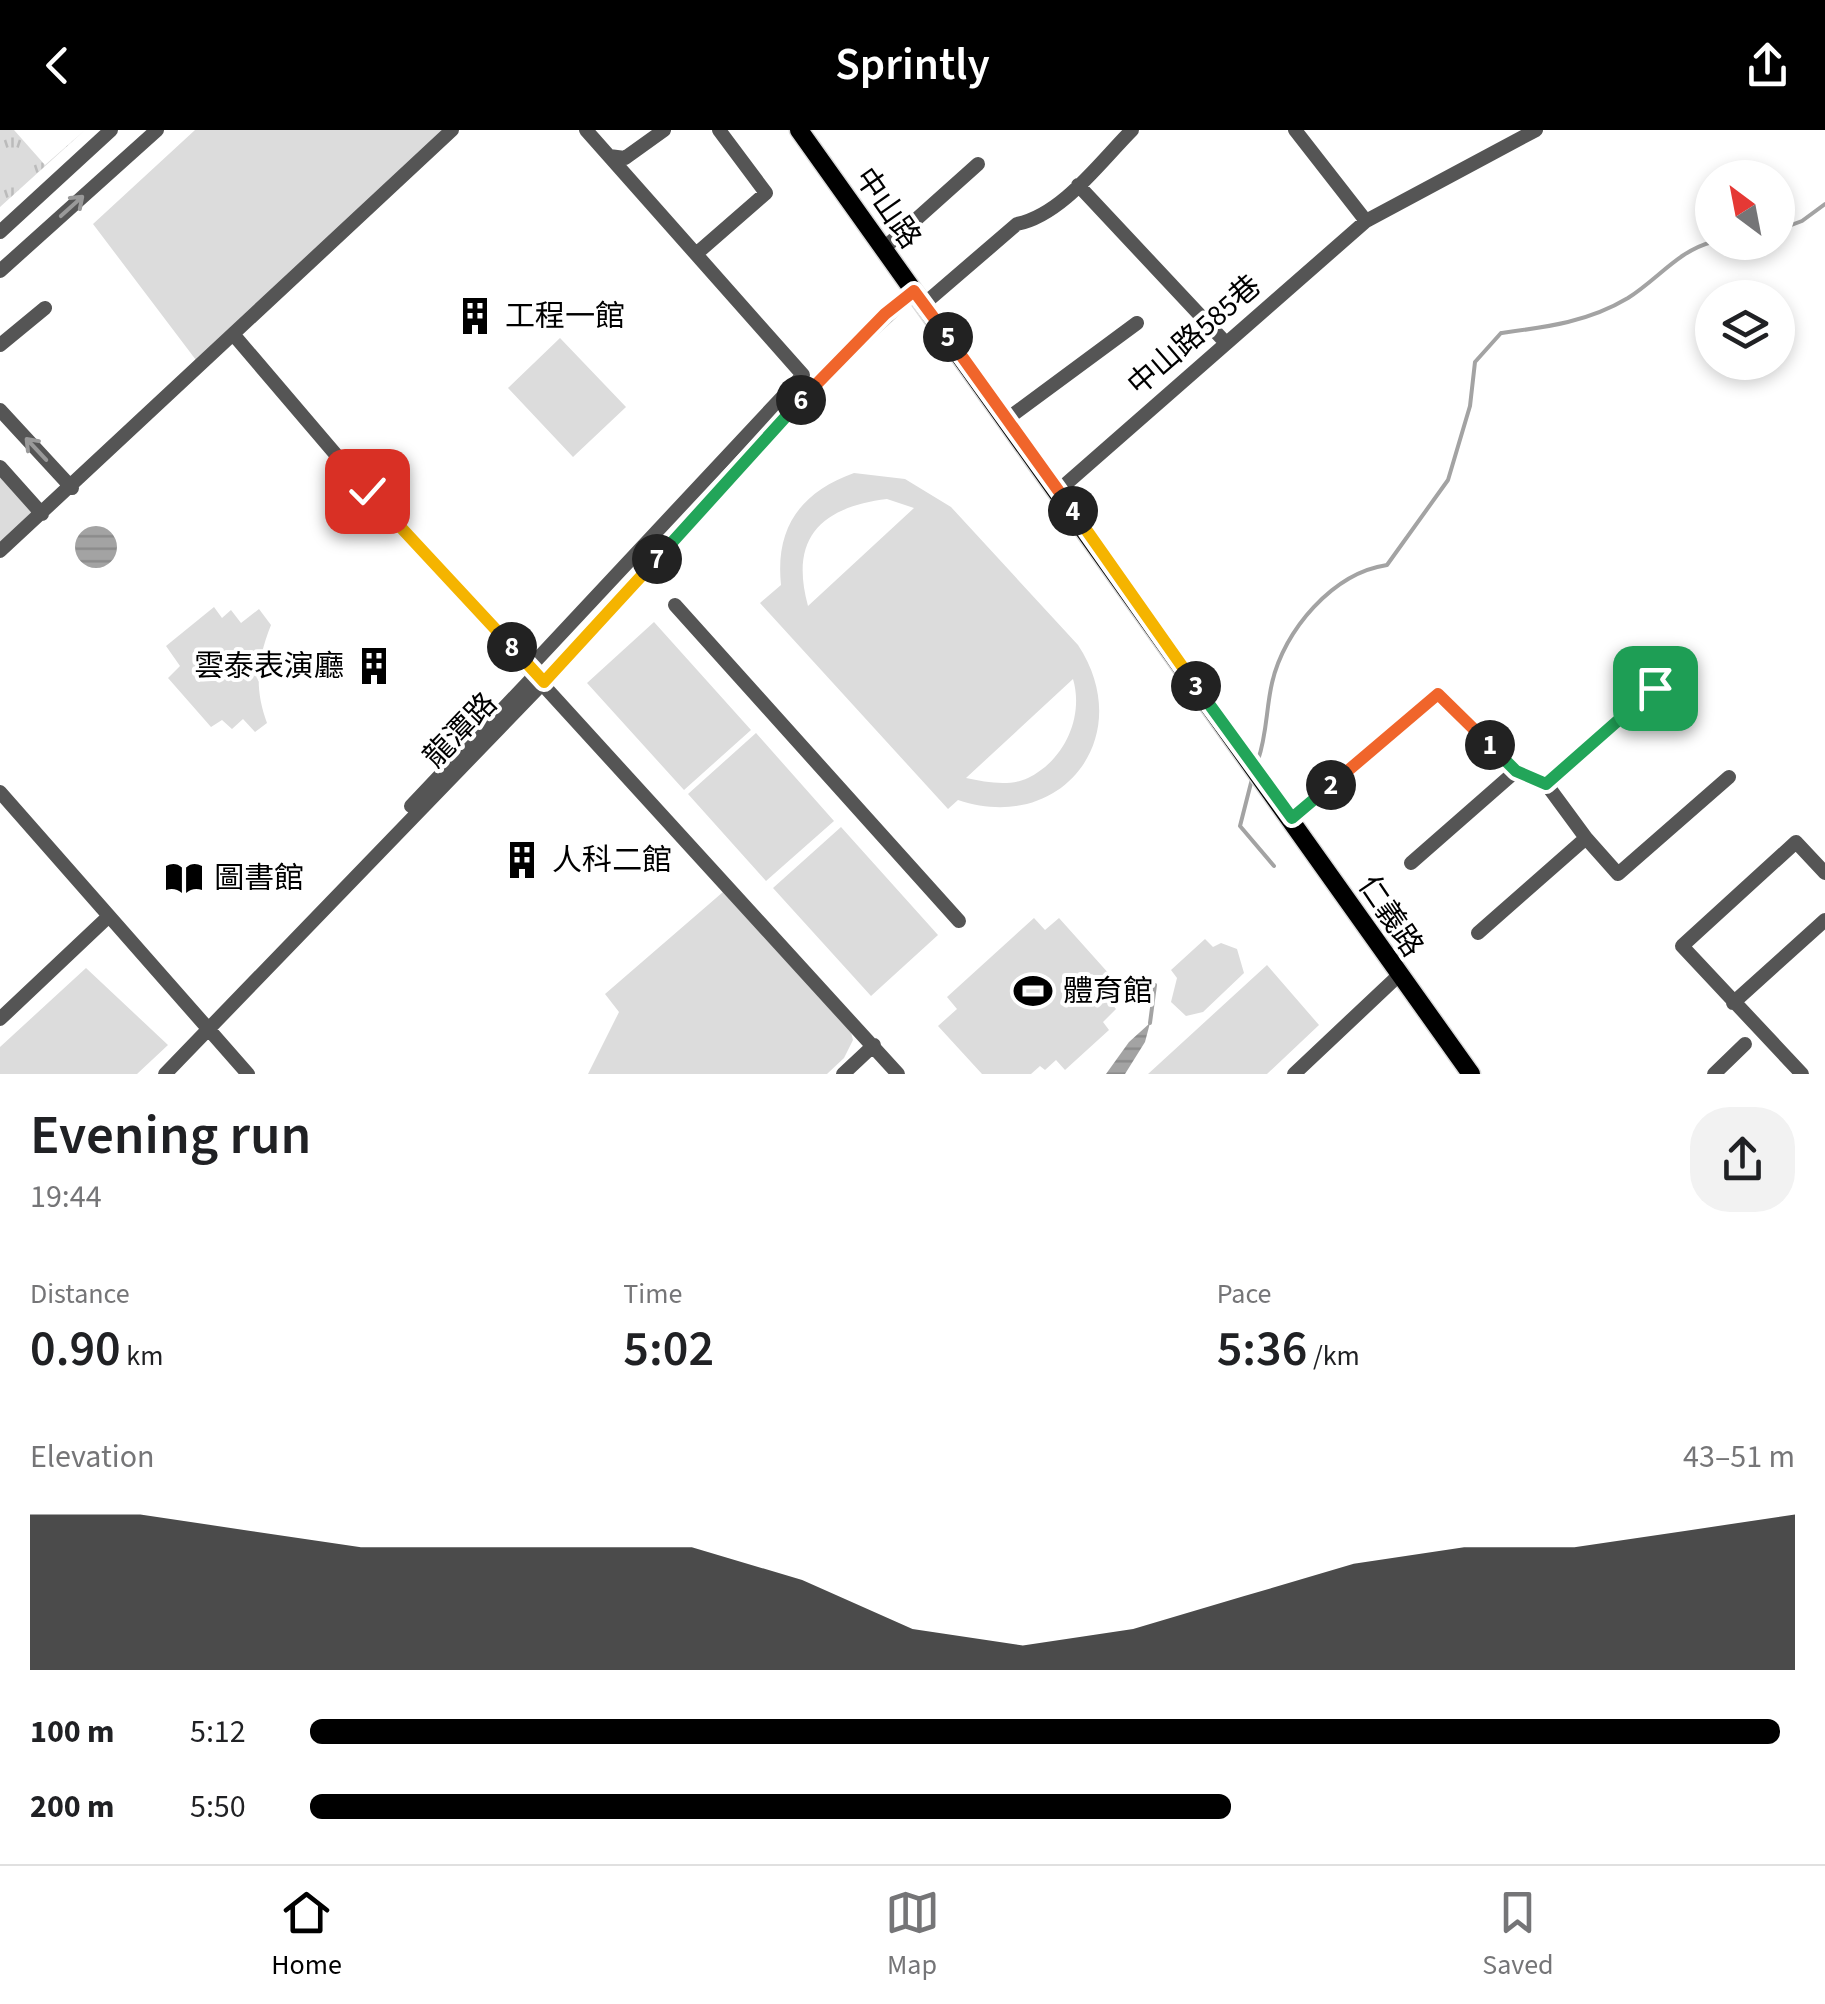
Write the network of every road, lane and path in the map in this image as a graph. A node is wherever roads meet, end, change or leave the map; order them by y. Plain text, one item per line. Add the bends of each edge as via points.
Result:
1 (111, 130) edge
2 (157, 130) edge
3 (452, 130) edge
4 (586, 130) edge
5 (664, 130) edge
6 (718, 130) edge
7 (798, 130) edge
8 (1132, 130) edge
9 (1295, 130) edge
10 (1500, 130) edge
11 (1536, 130) edge
12 (1508, 145) junction
13 (608, 156) junction
14 (978, 164) dead end
15 (1078, 185) junction
16 (1366, 222) junction
17 (0, 232) edge
18 (883, 249) junction
19 (696, 254) junction
20 (0, 272) edge
21 (919, 298) junction
22 (45, 308) dead end
23 (1137, 323) dead end
24 (232, 334) junction
25 (1226, 343) junction
26 (0, 345) edge
27 (0, 410) edge
28 (1007, 419) junction
29 (0, 467) edge
30 (72, 488) junction
31 (1058, 490) junction
32 (42, 514) junction
33 (0, 551) edge
34 (674, 605) dead end
35 (537, 675) junction
36 (1655, 688) dead end
37 (1516, 771) junction
38 (1729, 777) dead end
39 (1546, 784) junction
40 (1268, 787) joint
41 (0, 792) edge
42 (1292, 818) junction
43 (1586, 838) junction
44 (1411, 863) dead end
45 (1825, 873) edge
46 (108, 916) junction
47 (1825, 920) edge
48 (959, 921) dead end
49 (1478, 932) dead end
50 (1398, 976) junction
51 (1733, 1003) junction
52 (0, 1019) edge
53 (207, 1027) junction
54 (1745, 1044) dead end
55 (874, 1045) junction
56 (165, 1074) edge
57 (248, 1074) edge
58 (843, 1074) edge
59 (898, 1074) edge
60 (1294, 1074) edge
61 (1471, 1074) edge
62 (1714, 1074) edge
63 (1802, 1074) edge

1 - 17 street
20 -> 2 street
3 - 24 street
4 - 13 street
5 - 13 street via 625,158
6 - 19 street via 766,193
7 - 18 main road, 中山路
8 - 15 street
9 - 16 street
10 - 12 street
11 - 12 street, 中山路585巷
12 - 16 street, 中山路585巷
13 - 19 street
14 - 18 street
15 - 21 street
15 - 25 street
16 - 25 street, 中山路585巷
18 - 21 main road, 中山路
19 - 35 street via 803,375
21 - 28 main road, 中山路
21 - 35 street, 龍潭路 via 816,384
22 - 26 street
23 - 28 street
24 - 30 street
24 - 35 street
25 - 31 street, 中山路585巷
30 -> 27 street
28 - 31 main road, 中山路
29 - 32 street
30 - 32 street
31 - 40 main road, 中山路
32 - 33 street
34 - 48 street
35 - 53 street, 龍潭路
35 - 55 street
36 - 39 street
37 - 39 street
37 - 42 street via 1438,694
37 - 44 street
38 - 43 street via 1618,874
39 - 43 street
40 - 42 main road, 仁義路
41 - 46 street
42 - 50 main road, 仁義路
43 - 49 street
45 - 51 street via 1796,842 1682,946
46 - 52 street
46 - 53 street
47 - 51 street
50 - 60 street
50 - 61 main road, 仁義路
51 - 63 street
53 - 56 street, 龍潭路
53 - 57 street
54 - 62 street
55 - 58 street
55 - 59 street

